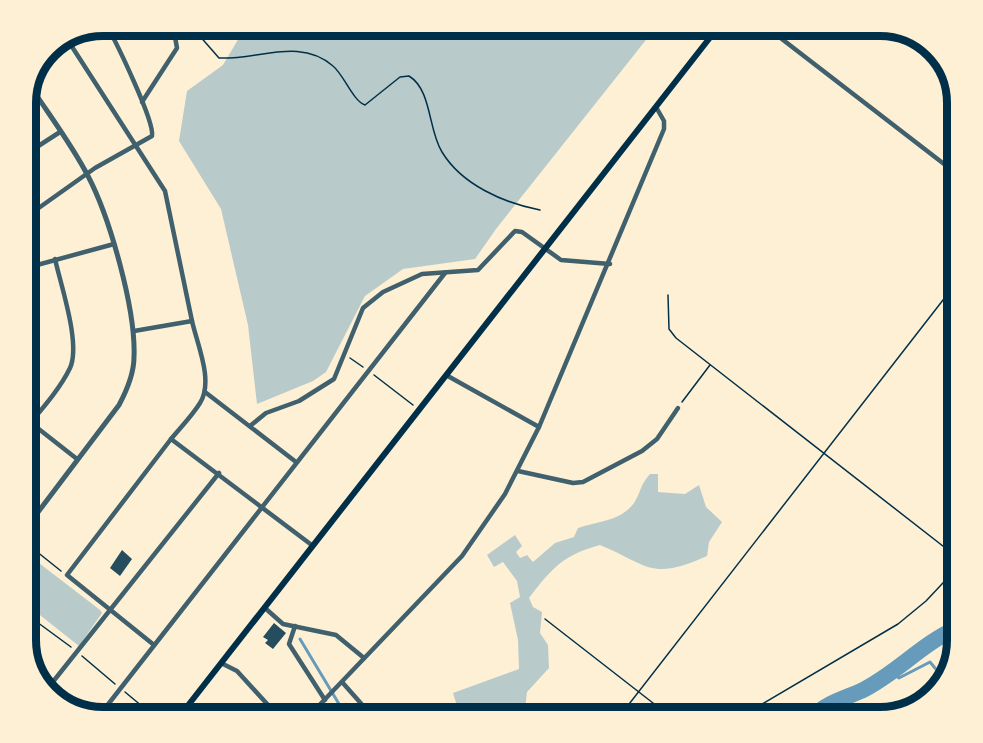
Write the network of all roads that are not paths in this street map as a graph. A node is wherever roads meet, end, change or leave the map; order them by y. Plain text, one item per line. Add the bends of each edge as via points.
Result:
1 (112, 36) edge
2 (174, 36) edge
3 (710, 36) edge
4 (778, 36) edge
5 (71, 45) edge
6 (37, 96) edge
7 (142, 102) junction
8 (656, 107) junction
9 (60, 132) junction
10 (133, 146) junction
11 (36, 148) edge
12 (947, 166) edge
13 (88, 175) junction
14 (36, 210) edge
15 (114, 244) junction
16 (545, 250) junction
17 (55, 259) junction
18 (610, 264) junction
19 (36, 265) edge
20 (445, 273) junction
21 (192, 321) junction
22 (134, 331) junction
23 (446, 375) junction
24 (205, 392) junction
25 (678, 408) road end
26 (36, 411) edge
27 (250, 426) junction
28 (36, 427) edge
29 (539, 427) junction
30 (171, 439) junction
31 (77, 459) junction
32 (296, 462) junction
33 (518, 471) junction
34 (219, 473) junction
35 (263, 507) junction
36 (36, 514) edge
37 (313, 546) junction
38 (265, 608) junction
39 (110, 610) junction
40 (295, 626) junction
41 (154, 645) junction
42 (364, 658) junction
43 (221, 663) junction
44 (342, 682) junction
45 (52, 683) edge
46 (325, 700) junction
47 (106, 707) edge
48 (187, 707) edge
49 (270, 707) edge
50 (318, 707) edge
51 (365, 707) edge

1 - 7 street
2 - 7 street via 177,48
3 - 8 main road
4 - 12 street
5 - 10 street
6 - 9 street
7 - 10 street via 152,136
8 - 16 main road
8 - 18 street via 664,129
9 - 11 street
9 - 13 street
10 - 13 street
10 - 21 street via 165,191
13 - 14 street
13 - 15 street
15 - 17 street
15 - 22 street
16 - 18 street via 565,261
16 - 20 street via 515,231 481,269
16 - 23 main road
17 - 19 street
17 - 26 street via 72,338 72,360 64,378
18 - 29 street
20 - 27 street via 422,274 371,300 363,308 333,379 299,400 266,413
20 - 32 street
21 - 22 street
21 - 24 street
22 - 31 street via 132,372 124,397
23 - 29 street
23 - 37 main road
24 - 27 street
24 - 30 street
25 - 33 street via 657,439 642,451 583,482
27 - 32 street
28 - 31 street
29 - 33 street
30 - 34 street
30 - 39 street via 67,575
31 - 36 street
32 - 35 street
33 - 42 street via 462,556
34 - 35 street
34 - 39 street
35 - 37 street
35 - 41 street
37 - 38 main road
38 - 40 street via 283,624
38 - 43 main road
39 - 41 street
39 - 45 street
40 - 42 street via 336,635
40 - 46 street via 289,644
41 - 47 street
42 - 44 street
43 - 48 main road
43 - 49 street via 237,671
44 - 46 street
44 - 51 street
46 - 50 street

